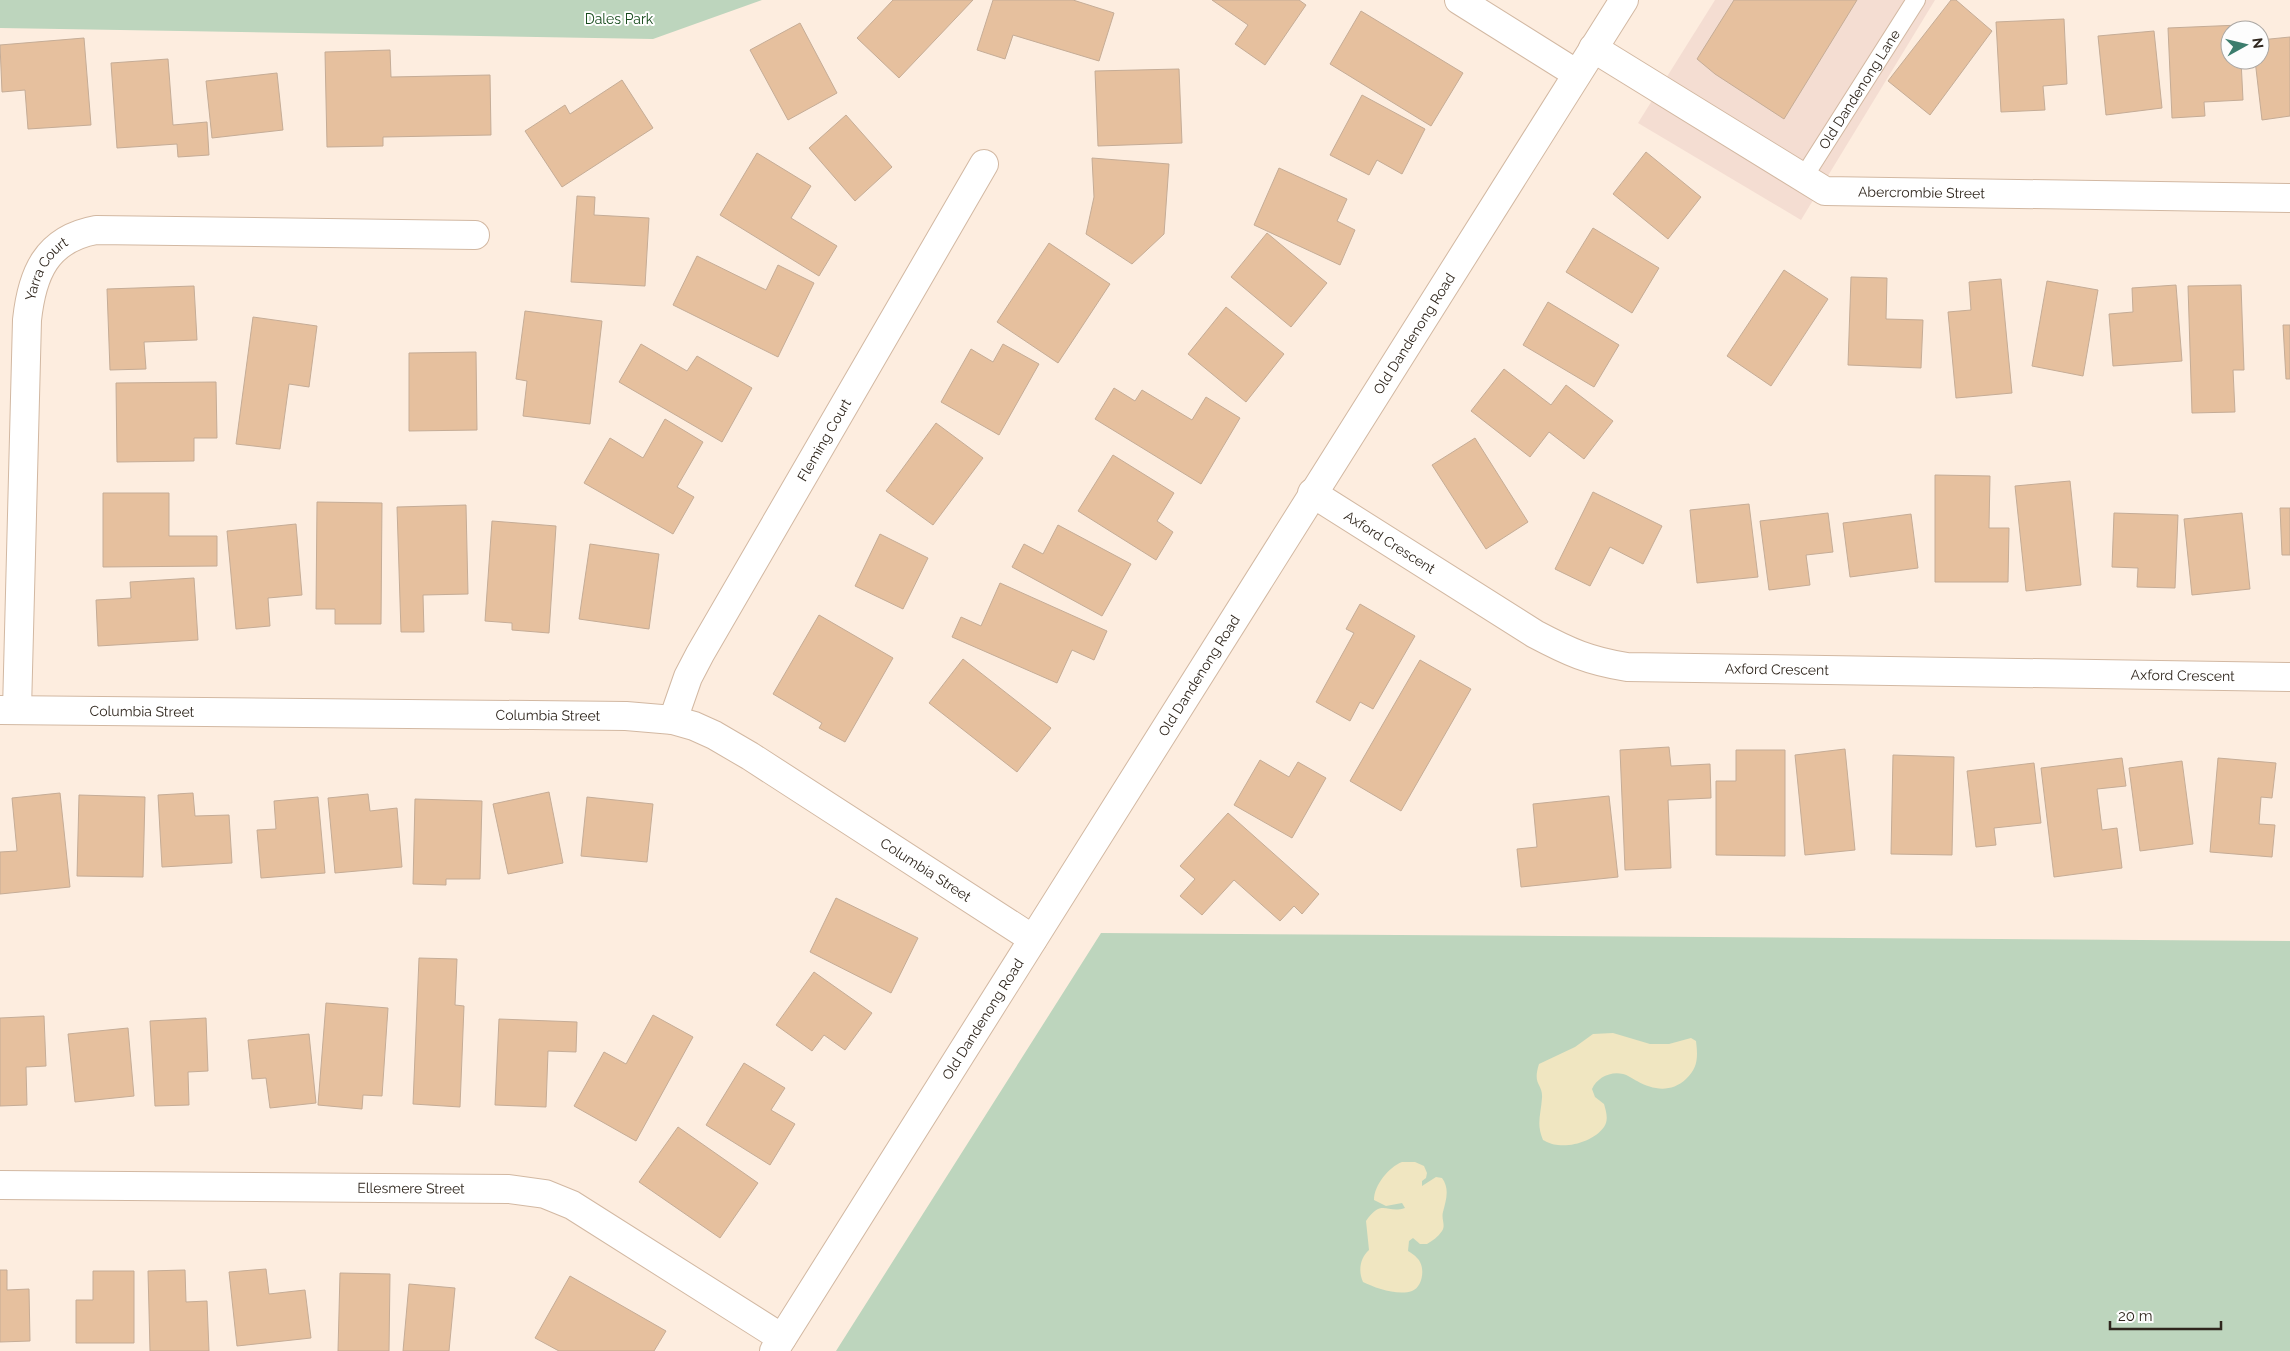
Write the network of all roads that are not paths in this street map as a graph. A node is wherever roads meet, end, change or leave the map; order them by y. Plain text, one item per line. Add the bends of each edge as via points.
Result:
1 (1459, 0) edge
2 (1624, 0) edge
3 (1916, 0) edge
4 (1594, 48) junction
5 (1577, 74) junction
6 (984, 164) dead end
7 (1803, 178) junction
8 (2290, 198) edge
9 (475, 235) dead end
10 (1312, 493) junction
11 (2290, 677) edge
12 (9, 710) edge
13 (673, 720) junction
14 (1033, 939) junction
15 (0, 1185) edge
16 (778, 1344) edge

1 - 5 street
2 - 4 street, Old Dandenong Road
3 - 7 lane, Old Dandenong Lane
4 - 5 street, Old Dandenong Road
4 - 7 street, Abercrombie Street
5 - 10 street, Old Dandenong Road
6 - 13 street, Fleming Court via 700,654
7 - 8 street, Abercrombie Street via 1825,191
9 - 12 street, Yarra Court via 96,230 78,233 48,255 36,272 27,320
10 - 11 street, Axford Crescent via 1535,634 1595,662 1637,667
10 - 14 street, Old Dandenong Road
12 - 13 street, Columbia Street via 626,716
13 - 14 street, Columbia Street via 714,735 750,756
14 - 16 street, Old Dandenong Road
15 - 16 street, Ellesmere Street via 509,1189 545,1194 572,1205

